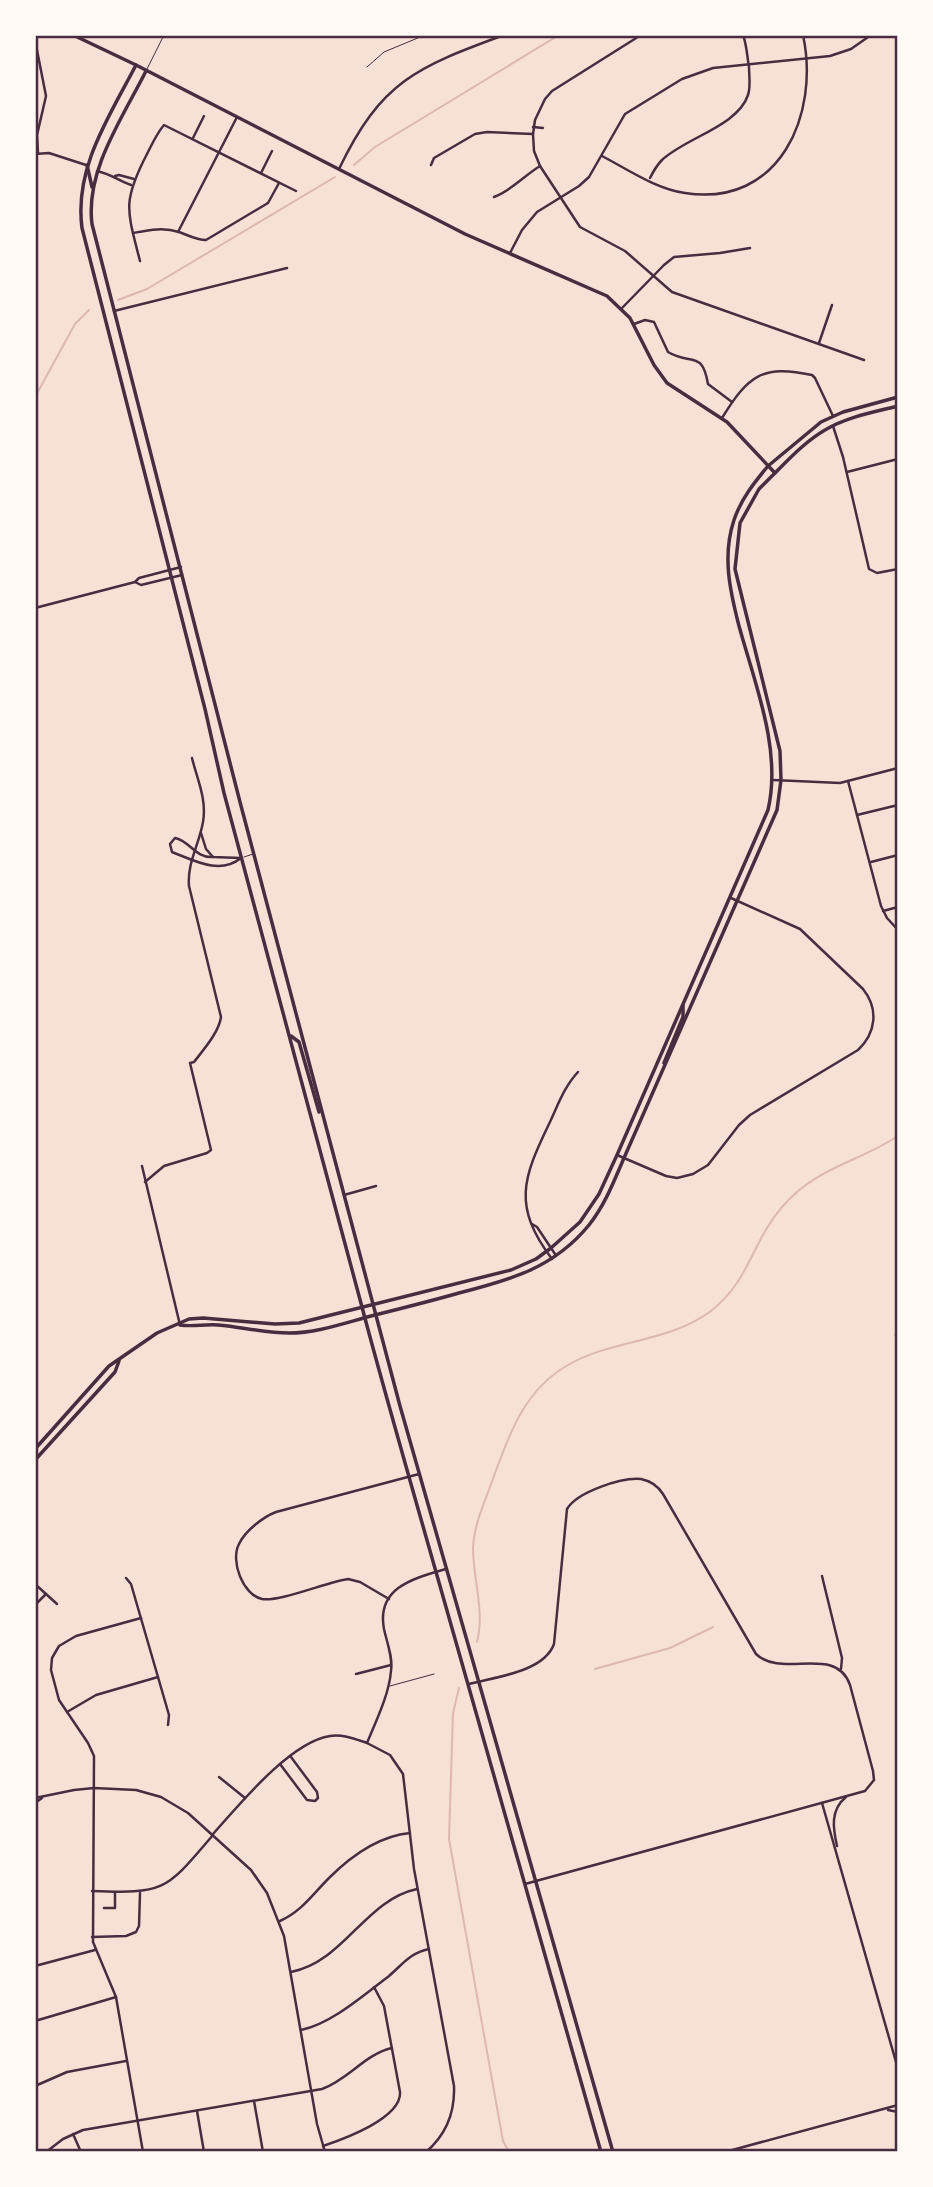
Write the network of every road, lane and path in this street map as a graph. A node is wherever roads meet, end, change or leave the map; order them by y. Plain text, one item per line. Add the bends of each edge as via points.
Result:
1 (73, 35) edge
2 (164, 35) edge
3 (425, 35) edge
4 (504, 35) edge
5 (641, 35) edge
6 (743, 35) edge
7 (803, 35) edge
8 (871, 35) edge
9 (35, 40) edge
10 (807, 59) junction
11 (748, 64) junction
12 (135, 65) junction
13 (367, 67) dead end
14 (146, 71) junction
15 (204, 116) dead end
16 (237, 117) junction
17 (533, 127) junction
18 (543, 128) dead end
19 (533, 134) junction
20 (193, 138) junction
21 (219, 151) junction
22 (272, 151) dead end
23 (37, 153) edge
24 (602, 156) junction
25 (86, 165) junction
26 (431, 165) dead end
27 (540, 166) junction
28 (339, 169) junction
29 (97, 171) junction
30 (261, 173) junction
31 (115, 176) junction
32 (134, 179) junction
33 (649, 180) junction
34 (279, 183) junction
35 (131, 185) junction
36 (93, 189) junction
37 (296, 191) dead end
38 (494, 197) dead end
39 (560, 197) junction
40 (178, 232) junction
41 (133, 233) junction
42 (750, 248) dead end
43 (510, 253) junction
44 (140, 261) dead end
45 (287, 268) dead end
46 (652, 276) junction
47 (832, 305) dead end
48 (622, 308) junction
49 (114, 311) junction
50 (634, 324) junction
51 (820, 343) junction
52 (864, 360) dead end
53 (898, 397) edge
54 (732, 402) junction
55 (898, 406) edge
56 (833, 416) junction
57 (722, 418) junction
58 (833, 426) junction
59 (898, 459) edge
60 (768, 466) junction
61 (846, 472) junction
62 (775, 473) junction
63 (181, 567) junction
64 (898, 569) edge
65 (169, 570) junction
66 (183, 575) junction
67 (171, 578) junction
68 (135, 582) junction
69 (35, 608) edge
70 (192, 758) dead end
71 (898, 768) edge
72 (773, 780) junction
73 (781, 780) junction
74 (848, 781) junction
75 (898, 804) edge
76 (857, 815) junction
77 (200, 832) junction
78 (194, 851) junction
79 (254, 854) junction
80 (898, 855) edge
81 (213, 857) junction
82 (241, 858) junction
83 (191, 859) junction
84 (870, 862) junction
85 (731, 898) junction
86 (738, 901) junction
87 (898, 907) edge
88 (883, 911) junction
89 (898, 930) edge
90 (683, 1004) junction
91 (291, 1036) junction
92 (665, 1065) junction
93 (578, 1072) dead end
94 (323, 1120) junction
95 (617, 1155) junction
96 (624, 1158) junction
97 (142, 1166) dead end
98 (145, 1182) junction
99 (376, 1186) dead end
100 (344, 1195) junction
101 (549, 1250) junction
102 (554, 1257) junction
103 (372, 1304) junction
104 (362, 1307) junction
105 (375, 1315) junction
106 (365, 1318) junction
107 (898, 1321) edge
108 (180, 1325) junction
109 (898, 1345) edge
110 (120, 1360) junction
111 (35, 1449) edge
112 (35, 1460) edge
113 (419, 1474) junction
114 (408, 1477) junction
115 (446, 1569) junction
116 (436, 1572) junction
117 (822, 1576) dead end
118 (126, 1578) dead end
119 (35, 1584) edge
120 (46, 1594) junction
121 (388, 1599) junction
122 (57, 1604) dead end
123 (35, 1605) edge
124 (141, 1618) junction
125 (391, 1665) junction
126 (841, 1669) junction
127 (356, 1674) dead end
128 (435, 1674) dead end
129 (158, 1677) junction
130 (479, 1681) junction
131 (468, 1685) junction
132 (388, 1687) junction
133 (67, 1713) junction
134 (168, 1725) dead end
135 (367, 1743) junction
136 (291, 1757) junction
137 (280, 1764) junction
138 (219, 1777) dead end
139 (94, 1788) junction
140 (848, 1796) junction
141 (245, 1798) junction
142 (35, 1800) edge
143 (822, 1802) junction
144 (410, 1833) junction
145 (213, 1834) junction
146 (85, 1852) dead end
147 (93, 1852) junction
148 (839, 1859) junction
149 (535, 1881) junction
150 (525, 1884) junction
151 (418, 1889) junction
152 (92, 1891) junction
153 (116, 1892) junction
154 (140, 1892) junction
155 (104, 1908) dead end
156 (279, 1920) junction
157 (93, 1937) junction
158 (429, 1949) junction
159 (95, 1950) junction
160 (35, 1966) edge
161 (291, 1972) junction
162 (374, 1987) junction
163 (116, 1997) junction
164 (35, 2021) edge
165 (302, 2030) junction
166 (392, 2048) junction
167 (127, 2061) junction
168 (898, 2069) edge
169 (35, 2086) edge
170 (312, 2091) junction
171 (254, 2101) junction
172 (898, 2105) edge
173 (197, 2110) junction
174 (877, 2111) junction
175 (898, 2112) edge
176 (137, 2121) junction
177 (73, 2134) junction
178 (323, 2146) junction
179 (46, 2152) edge
180 (81, 2152) edge
181 (143, 2152) edge
182 (204, 2152) edge
183 (263, 2152) edge
184 (325, 2152) edge
185 (426, 2152) edge
186 (601, 2152) edge
187 (613, 2152) edge
188 (728, 2152) edge

1 - 12 main road
2 - 14 lane
3 - 13 lane via 384,52
4 - 28 street via 405,79 365,121
5 - 17 street via 552,91
6 - 11 street
7 - 10 street
8 - 10 street via 838,55
9 - 23 street via 46,96
10 - 11 street
10 - 33 street via 806,99 798,128 784,154 761,176 733,190 704,195 675,191
11 - 24 street via 699,71 634,108 621,118
11 - 33 street via 749,90 741,108 663,160
12 - 14 main road
12 - 25 main road
14 - 16 main road
14 - 29 main road
15 - 20 street
16 - 21 street
16 - 28 main road
17 - 18 street
17 - 19 street
19 - 26 street via 475,134
19 - 27 street
20 - 21 street
20 - 32 street via 161,126
21 - 30 street
21 - 40 street
22 - 30 street
23 - 25 street
24 - 33 street
24 - 39 street via 584,181
25 - 36 main road
25 - 65 main road via 80,197 82,228
27 - 38 street
27 - 39 street
28 - 43 main road
29 - 31 street
29 - 36 main road
30 - 34 street
31 - 32 street
31 - 35 street
32 - 35 street
34 - 37 street
34 - 40 street via 268,203 211,238
35 - 41 street via 128,208
36 - 49 main road via 92,225
39 - 43 street via 531,218
39 - 46 street via 580,227 625,251
40 - 41 street
41 - 44 street
42 - 46 street via 680,256
43 - 48 main road via 607,296
45 - 49 street
46 - 48 street
46 - 51 street via 680,296
47 - 51 street
48 - 50 main road
49 - 63 main road
50 - 54 street via 654,321 668,352 701,362 708,384
50 - 57 main road via 662,378
51 - 52 street
53 - 56 main road
54 - 56 street via 746,384 787,369 816,378
54 - 57 street
55 - 58 main road
56 - 60 main road
57 - 60 main road
58 - 61 street
58 - 62 main road
59 - 61 street
60 - 62 main road
60 - 72 main road via 736,513 727,567 769,739
61 - 64 street via 868,565 875,573
62 - 73 main road via 759,489 740,523 735,569 777,738
63 - 65 street
63 - 66 main road
65 - 67 main road
65 - 68 street
66 - 67 street
66 - 79 main road
67 - 68 street via 141,585
67 - 82 main road
68 - 69 street
70 - 77 street via 203,799
71 - 74 street
72 - 73 street
72 - 85 main road via 768,810
73 - 74 street
73 - 86 main road via 773,822
74 - 76 street
75 - 76 street
76 - 84 street
77 - 78 street
77 - 81 street
78 - 81 street
78 - 83 street
78 - 83 street via 183,840 175,838 170,844 172,852
79 - 82 lane
79 - 94 main road
80 - 84 street
81 - 82 street
82 - 83 street via 219,866
82 - 91 main road
83 - 98 street via 190,891 221,1017 190,1063 211,1150 164,1166
84 - 88 street
85 - 86 street
85 - 90 main road
86 - 92 main road
86 - 96 street via 800,929 863,989 874,1013 870,1035 858,1050 750,1115 698,1172 666,1176
87 - 88 street
88 - 89 street
90 - 92 main road via 683,1017
90 - 95 main road
91 - 94 main road via 299,1042
91 - 104 main road
92 - 96 main road
93 - 101 street via 565,1088 527,1172 531,1224
94 - 100 main road
95 - 96 street
95 - 101 main road via 590,1208
96 - 102 main road via 598,1213
97 - 98 street
98 - 108 street
99 - 100 street
100 - 103 main road
101 - 102 street
101 - 103 main road via 512,1270
102 - 105 main road via 513,1279
103 - 104 main road
103 - 105 main road
104 - 106 main road
104 - 108 main road via 299,1323 211,1317 189,1319
105 - 106 main road
105 - 113 main road
106 - 108 main road via 291,1333
106 - 114 main road
107 - 109 street
108 - 110 main road via 148,1338
110 - 111 main road via 109,1366
110 - 112 main road via 115,1372
113 - 114 street
113 - 115 main road
114 - 116 main road
114 - 121 street via 270,1515 237,1549 244,1585 260,1599 348,1579
115 - 116 street
115 - 130 main road
116 - 121 street via 407,1581
116 - 131 main road
117 - 126 street
118 - 124 street
119 - 120 street
120 - 122 street
120 - 123 street
121 - 125 street via 383,1624
124 - 129 street
124 - 133 street via 75,1636 55,1651 51,1670
125 - 127 street
125 - 132 street
126 - 130 street via 826,1664 773,1664 759,1658 658,1486 634,1479 584,1493 567,1508 554,1644 547,1656 535,1665
126 - 140 street via 849,1681 873,1771 872,1784
128 - 132 lane
129 - 133 street via 96,1695
129 - 134 street
130 - 131 street
130 - 149 main road
131 - 150 main road
132 - 135 street
133 - 139 street via 93,1752
135 - 136 street via 329,1736
135 - 144 street via 390,1755 399,1767
136 - 137 street
136 - 137 street via 317,1792 315,1801 307,1800
137 - 141 street
138 - 141 street
139 - 142 street
139 - 145 street via 136,1790 161,1797
139 - 147 street
140 - 143 street
140 - 148 street via 835,1812
141 - 145 street
143 - 148 street
143 - 149 street
144 - 151 street
144 - 156 street via 386,1838 356,1856 301,1909
145 - 154 street via 175,1878 157,1889
145 - 156 street via 251,1870
146 - 147 street
147 - 152 street
148 - 168 street
149 - 150 street
149 - 187 main road
150 - 186 main road
151 - 158 street
151 - 161 street via 390,1900 315,1965
152 - 153 street
152 - 157 street
153 - 154 street
153 - 155 street via 115,1908
154 - 157 street via 136,1932
156 - 161 street
157 - 159 street
158 - 162 street via 413,1953
158 - 185 street via 454,2100 445,2129
159 - 160 street
159 - 163 street
161 - 165 street
162 - 165 street via 322,2024
162 - 166 street via 384,2006
163 - 164 street
163 - 167 street
165 - 170 street
166 - 170 street via 378,2052 328,2087
166 - 178 street via 400,2097 397,2106 371,2125
167 - 169 street via 67,2072
167 - 176 street
170 - 171 street
170 - 178 street
171 - 173 street
171 - 183 street
172 - 174 street
173 - 176 street
173 - 182 street
174 - 175 street
174 - 188 street
176 - 177 street
176 - 181 street
177 - 179 street
177 - 180 street
178 - 184 street

